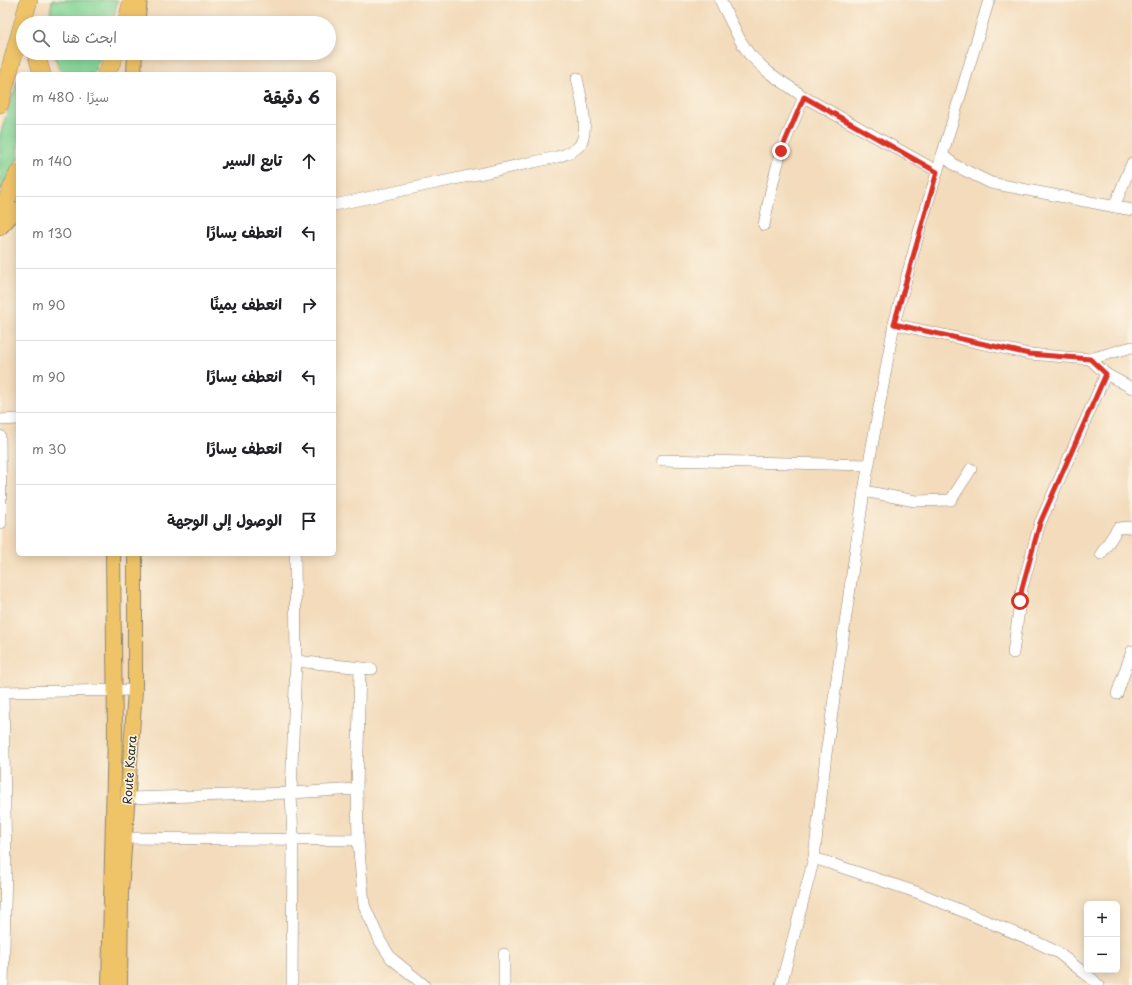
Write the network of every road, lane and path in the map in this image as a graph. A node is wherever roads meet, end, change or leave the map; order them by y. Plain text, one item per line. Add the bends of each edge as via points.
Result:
1 (29, 0) edge
2 (35, 0) edge
3 (132, 0) edge
4 (140, 0) edge
5 (720, 0) edge
6 (989, 0) edge
7 (25, 16) edge
8 (34, 16) edge
9 (128, 16) edge
10 (138, 16) edge
11 (16, 47) edge
12 (38, 60) edge
13 (113, 60) edge
14 (135, 60) edge
15 (41, 72) edge
16 (107, 72) edge
17 (134, 72) edge
18 (577, 78) dead end
19 (804, 97) junction
20 (0, 104) edge
21 (942, 155) junction
22 (1132, 163) edge
23 (937, 172) junction
24 (16, 178) edge
25 (336, 205) edge
26 (1114, 207) junction
27 (1132, 210) edge
28 (16, 211) edge
29 (0, 216) edge
30 (764, 225) dead end
31 (0, 228) edge
32 (894, 324) junction
33 (1132, 347) edge
34 (1090, 359) junction
35 (1106, 374) junction
36 (1132, 388) edge
37 (16, 418) edge
38 (0, 420) edge
39 (0, 436) edge
40 (662, 460) dead end
41 (868, 465) junction
42 (971, 469) dead end
43 (864, 491) junction
44 (0, 523) edge
45 (1132, 527) edge
46 (1101, 554) dead end
47 (113, 556) edge
48 (135, 556) edge
49 (296, 556) edge
50 (1132, 652) edge
51 (1013, 653) dead end
52 (296, 661) junction
53 (360, 668) junction
54 (372, 669) dead end
55 (115, 690) junction
56 (135, 690) junction
57 (2, 692) edge
58 (1117, 694) dead end
59 (357, 790) junction
60 (290, 793) junction
61 (113, 798) junction
62 (128, 798) junction
63 (118, 838) junction
64 (293, 839) junction
65 (358, 840) junction
66 (814, 858) junction
67 (3, 869) edge
68 (504, 954) dead end
69 (3, 985) edge
70 (109, 985) edge
71 (120, 985) edge
72 (292, 985) edge
73 (424, 985) edge
74 (504, 985) edge
75 (781, 985) edge
76 (1098, 985) edge

1 - 7 highway
2 - 8 highway
3 - 9 highway
4 - 10 main road
5 - 19 street via 749,54 768,72
6 - 21 street
11 - 20 highway
12 - 15 highway
13 - 16 highway
14 - 17 main road
18 - 25 street via 584,133 579,146 567,154
19 - 23 street
19 - 30 street via 781,151
21 - 23 street
21 - 26 street via 956,166 990,183
22 - 26 street
23 - 32 street
24 - 29 highway
26 - 27 street
28 - 31 main road
32 - 34 street via 1029,354
32 - 41 street
33 - 34 street
34 - 35 street
35 - 36 street
35 - 51 street via 1040,523 1022,588
37 - 38 street
39 - 44 street
40 - 41 street
41 - 43 street
42 - 43 street via 951,500 915,501
43 - 66 street via 826,754
45 - 46 street via 1118,528
47 - 55 main road, Route Ksara
48 - 56 main road, Route Ksara
49 - 52 street
50 - 58 street
52 - 53 street
52 - 60 street
53 - 54 street
53 - 59 street
55 - 56 street
55 - 57 street
55 - 61 main road, Route Ksara
56 - 62 main road, Route Ksara
57 - 67 street
59 - 60 street
59 - 65 street
60 - 62 street
60 - 64 street
61 - 62 main road
61 - 63 main road, Route Ksara
62 - 63 main road, Route Ksara
63 - 64 street
63 - 70 main road, Route Ksara
63 - 71 main road, Route Ksara via 121,893
64 - 65 street
64 - 72 street
65 - 73 street via 364,905 380,941 391,958
66 - 75 street
66 - 76 street via 919,893 1034,941 1057,952
67 - 69 street
68 - 74 street

